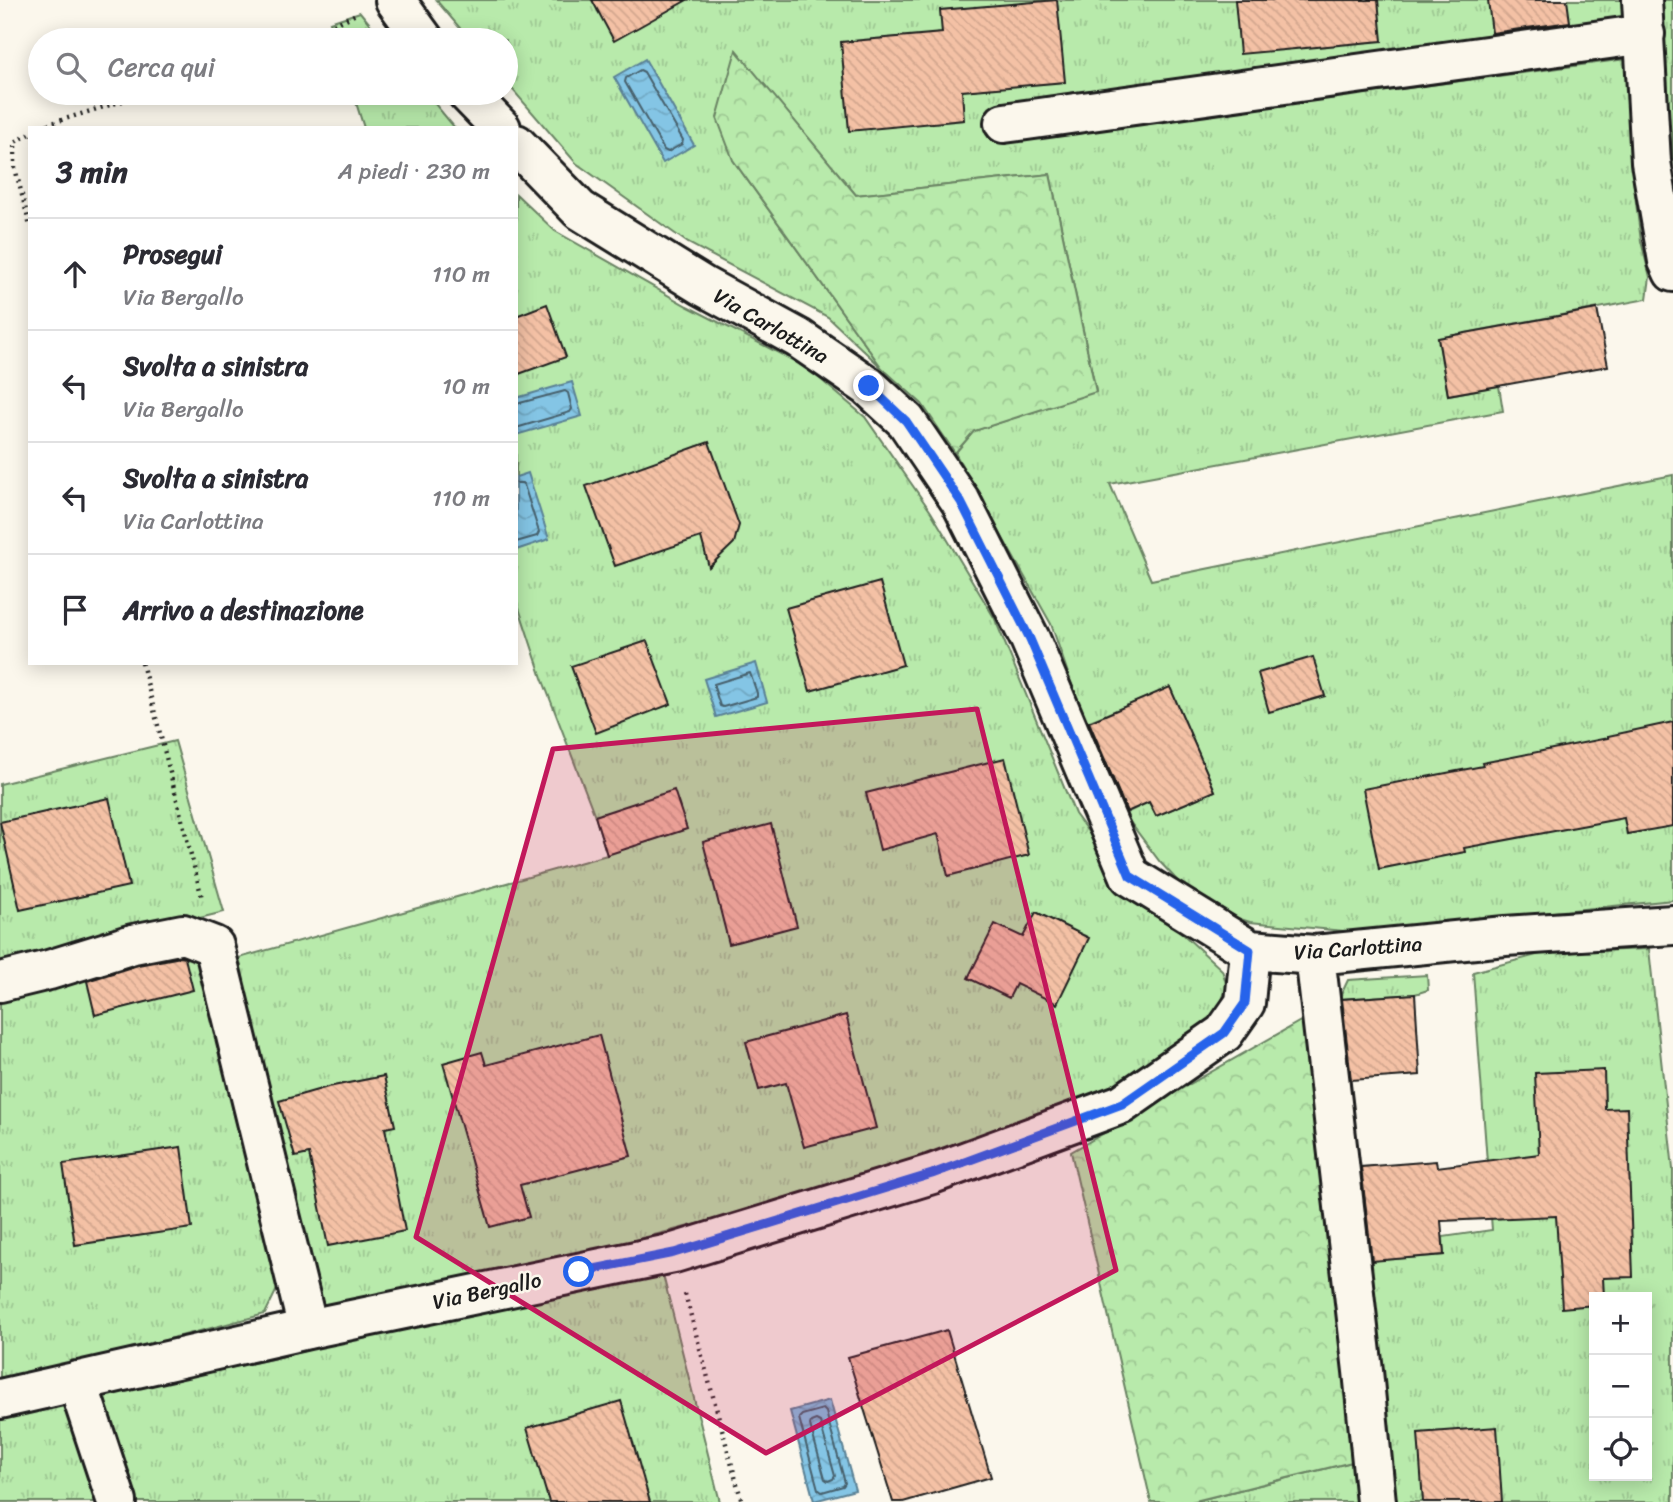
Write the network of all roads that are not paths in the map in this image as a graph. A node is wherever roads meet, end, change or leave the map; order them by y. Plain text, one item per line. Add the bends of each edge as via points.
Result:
1 (394, 0) edge
2 (1643, 17) edge
3 (416, 28) edge
4 (479, 105) edge
5 (1004, 123) dead end
6 (499, 126) edge
7 (518, 146) edge
8 (1673, 272) edge
9 (1673, 925) edge
10 (1250, 950) junction
11 (1315, 955) junction
12 (0, 982) edge
13 (308, 1328) junction
14 (77, 1381) junction
15 (0, 1399) edge
16 (117, 1502) edge
17 (1376, 1502) edge

1 - 3 street
2 - 5 street
2 - 8 street via 1651,162
4 - 6 street
7 - 10 street, Via Carlottina via 580,210 798,338 869,386 906,421 961,502 1030,639 1130,876
9 - 11 street, Via Carlottina
10 - 11 street, Via Carlottina
10 - 13 street, Via Bergallo via 1245,1003 1224,1033 1122,1104 932,1174 674,1253
11 - 17 street
12 - 13 street via 183,934 214,946
13 - 14 street, Via Bergallo
14 - 15 street, Via Bergallo
14 - 16 street

